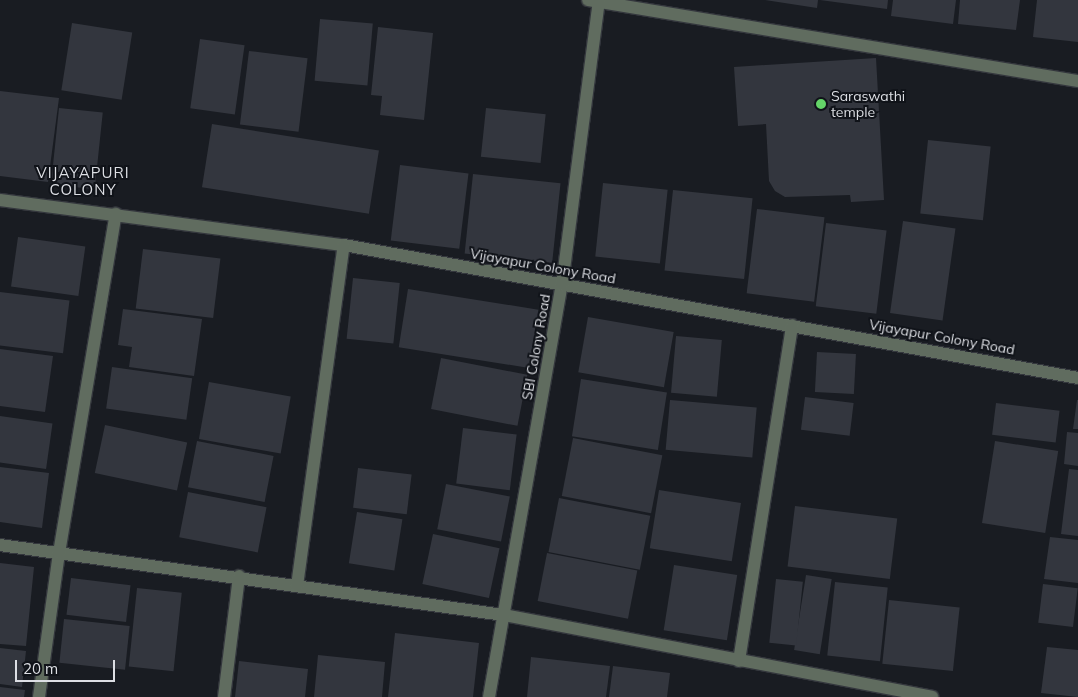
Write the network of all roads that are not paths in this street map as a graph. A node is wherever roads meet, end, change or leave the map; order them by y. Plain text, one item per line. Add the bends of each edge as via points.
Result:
1 (595, 0) edge
2 (1078, 81) edge
3 (0, 200) edge
4 (116, 214) junction
5 (344, 245) junction
6 (562, 285) junction
7 (792, 325) junction
8 (1078, 378) edge
9 (0, 546) edge
10 (59, 553) junction
11 (239, 576) junction
12 (297, 586) junction
13 (504, 615) junction
14 (738, 661) junction
15 (39, 697) edge
16 (224, 697) edge
17 (489, 697) edge
18 (932, 697) edge

1 - 2 street
1 - 6 street, SBI Colony Road
3 - 4 street, Vijayapur Colony Road
4 - 5 street, Vijayapur Colony Road
4 - 10 street
5 - 6 street, Vijayapur Colony Road
5 - 12 street
6 - 7 street, Vijayapur Colony Road
6 - 13 street, SBI Colony Road
7 - 8 street, Vijayapur Colony Road
7 - 14 street
9 - 10 street
10 - 11 street
10 - 15 street
11 - 12 street
11 - 16 street
12 - 13 street
13 - 14 street
13 - 17 street, SBI Colony Road
14 - 18 street

